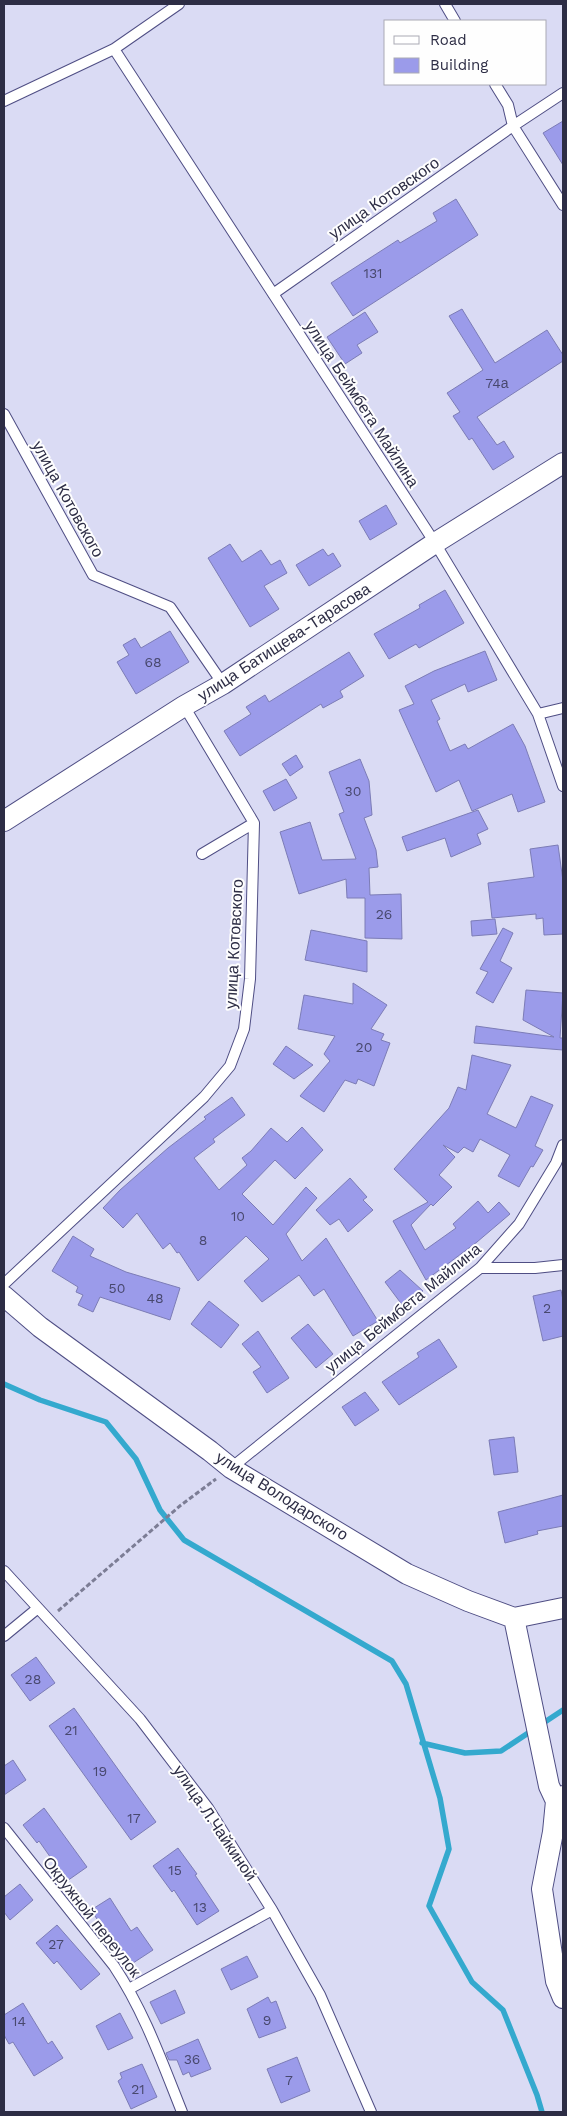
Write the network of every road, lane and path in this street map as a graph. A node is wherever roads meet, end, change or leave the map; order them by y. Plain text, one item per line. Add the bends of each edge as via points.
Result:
1 (179, 4) edge
2 (444, 4) edge
3 (455, 20) edge
4 (114, 50) junction
5 (496, 85) edge
6 (563, 93) edge
7 (4, 101) edge
8 (513, 126) junction
9 (563, 205) edge
10 (273, 294) junction
11 (4, 414) edge
12 (563, 463) edge
13 (435, 543) junction
14 (223, 684) junction
15 (184, 706) junction
16 (563, 708) edge
17 (538, 714) junction
18 (563, 786) edge
19 (4, 821) edge
20 (254, 823) junction
21 (202, 854) dead end
22 (563, 1145) edge
23 (563, 1266) edge
24 (480, 1268) junction
25 (4, 1284) edge
26 (4, 1296) edge
27 (231, 1468) junction
28 (4, 1571) edge
29 (38, 1608) junction
30 (563, 1608) edge
31 (514, 1618) junction
32 (48, 1619) junction
33 (4, 1636) edge
34 (560, 1798) edge
35 (5, 1833) edge
36 (558, 1834) edge
37 (272, 1910) junction
38 (129, 1989) junction
39 (563, 1998) edge
40 (182, 2112) edge
41 (371, 2112) edge

1 - 4 lane
2 - 3 lane
4 - 7 lane
4 - 10 lane, улица Беймбета Майлина
5 - 8 lane via 508,105
6 - 8 lane, улица Котовского
8 - 9 lane
8 - 10 lane, улица Котовского
10 - 13 lane, улица Беймбета Майлина
11 - 14 lane, улица Котовского via 93,575 170,607
12 - 13 street, улица Батищева-Тарасова
13 - 14 street, улица Батищева-Тарасова
13 - 17 lane, улица Беймбета Майлина
14 - 15 street, улица Батищева-Тарасова
15 - 19 street, улица Батищева-Тарасова
15 - 20 lane
16 - 17 lane
17 - 18 lane, улица Беймбета Майлина
20 - 21 lane
20 - 25 lane, улица Котовского via 250,979 244,1029 230,1066 204,1097
22 - 24 lane, улица Беймбета Майлина via 556,1163 519,1224
23 - 24 lane
24 - 27 lane, улица Беймбета Майлина
26 - 27 street, улица Володарского via 40,1327
27 - 31 street, улица Володарского via 407,1574
27 - 32 path via 181,1505
28 - 29 lane, улица Л.Чайкиной
29 - 32 lane, улица Л.Чайкиной
29 - 33 lane
30 - 31 street
31 - 34 street via 549,1786
32 - 37 lane, улица Л.Чайкиной via 146,1727 208,1808
34 - 36 street
35 - 38 lane, Окружной переулок via 114,1966
36 - 39 street via 542,1889 556,1981
37 - 38 lane
37 - 41 lane, улица Л.Чайкиной via 320,1995
38 - 40 lane, Окружной переулок via 152,2036

